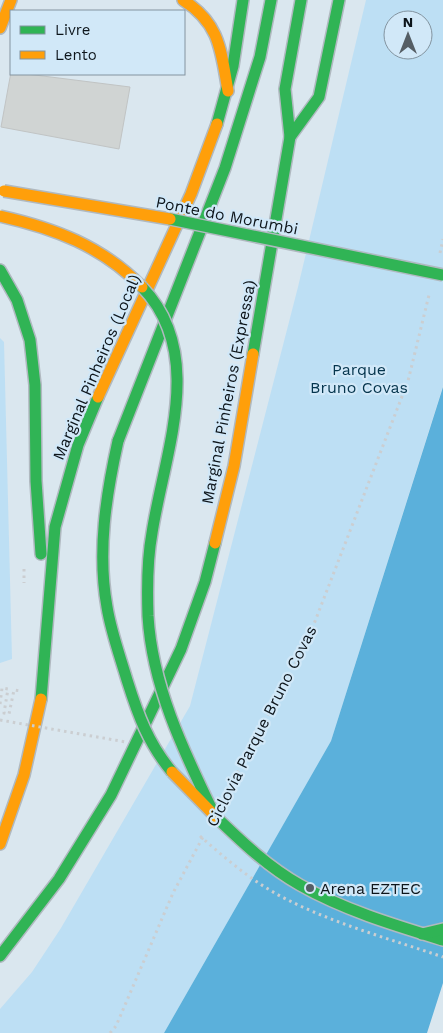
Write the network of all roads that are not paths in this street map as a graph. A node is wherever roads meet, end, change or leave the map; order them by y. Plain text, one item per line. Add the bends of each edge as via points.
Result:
1 (183, 0) edge
2 (242, 0) edge
3 (271, 0) edge
4 (301, 0) edge
5 (339, 0) edge
6 (10, 15) edge
7 (10, 21) edge
8 (0, 28) edge
9 (0, 36) edge
10 (228, 91) junction
11 (290, 136) junction
12 (1, 189) edge
13 (0, 216) edge
14 (0, 270) edge
15 (443, 275) edge
16 (47, 602) junction
17 (216, 817) junction
18 (0, 844) edge
19 (443, 929) edge
20 (422, 934) junction
21 (443, 940) edge
22 (0, 956) edge

1 - 10 main road via 199,8 217,34
2 - 10 main road, Marginal Pinheiros (Local) via 241,27
3 - 17 main road, bridge via 257,72 242,123 118,440 103,533 104,584 114,637 142,726 186,790
4 - 11 main road via 285,89
5 - 11 main road, Marginal Pinheiros (Expressa) via 319,97
6 - 8 main road
7 - 9 main road
10 - 16 main road, Marginal Pinheiros (Local) via 194,182 105,379 74,458 59,510
11 - 22 main road, Marginal Pinheiros (Expressa) via 234,466 205,582 181,649 111,795 59,879
12 - 15 main road, Ponte do Morumbi, bridge via 188,222
13 - 17 main road, bridge via 54,230 96,250 123,269 154,301 166,323 174,350 176,407 152,532 147,584 148,630 157,679 169,716
14 - 16 main road via 17,300 30,340 35,384 40,548
16 - 18 main road, Marginal Pinheiros (Local) via 46,656 35,736 16,806
17 - 20 main road via 249,848 298,883 333,901
19 - 20 main road
20 - 21 main road

